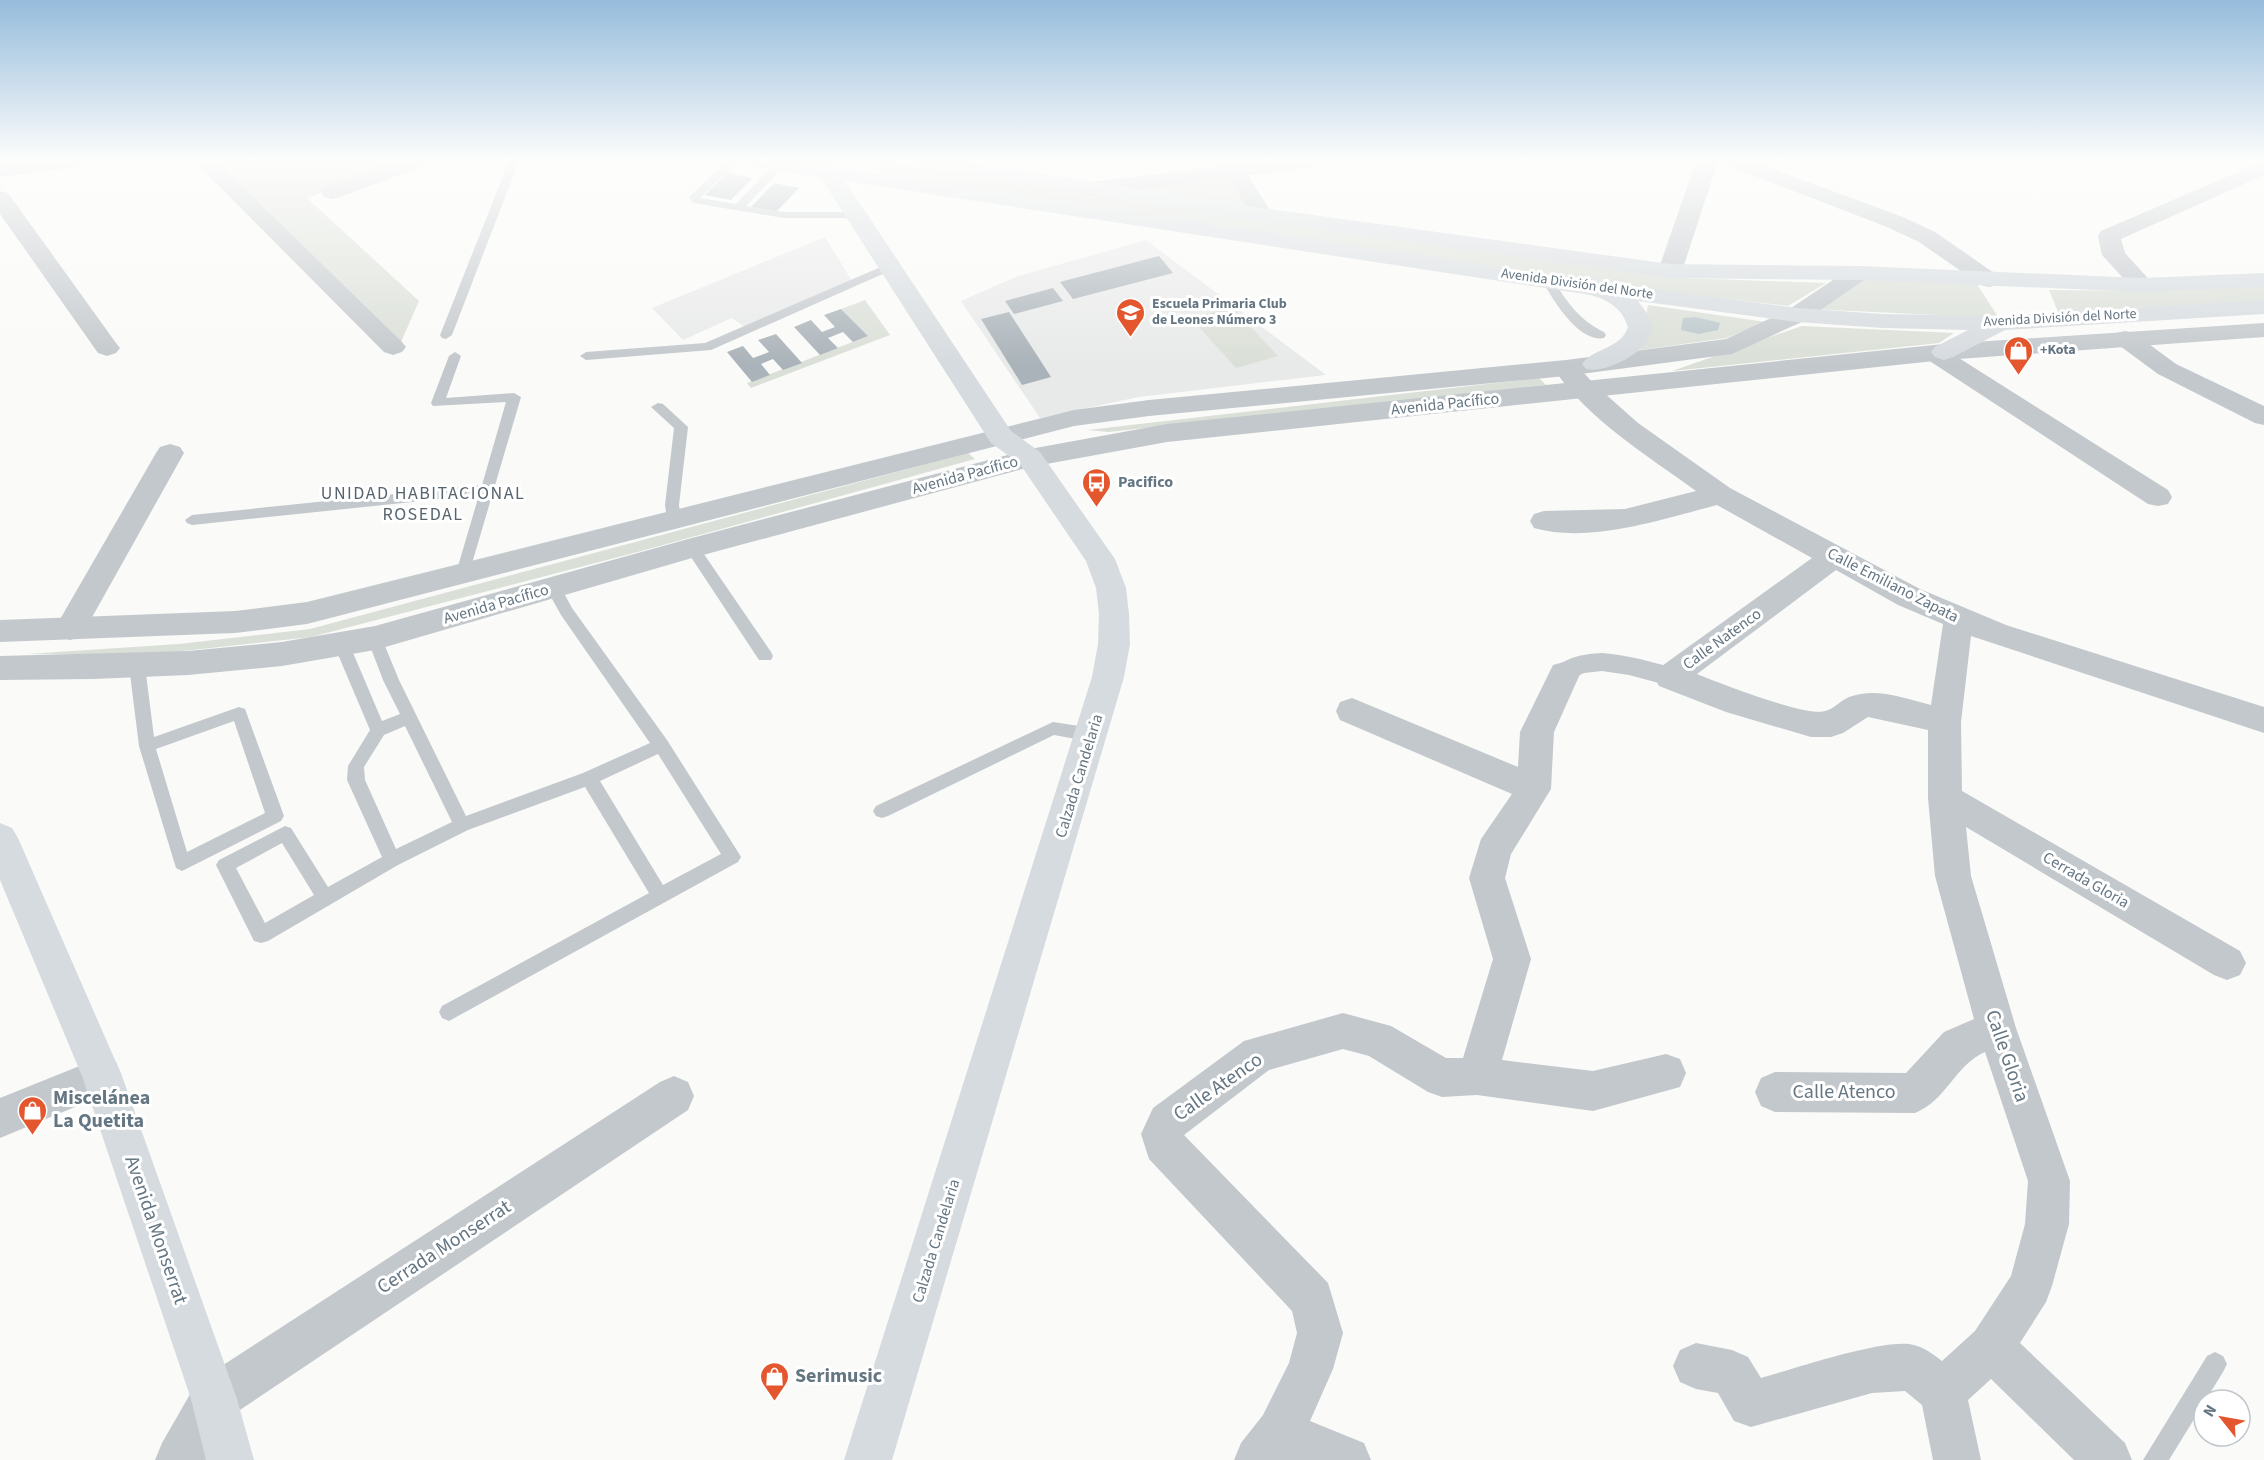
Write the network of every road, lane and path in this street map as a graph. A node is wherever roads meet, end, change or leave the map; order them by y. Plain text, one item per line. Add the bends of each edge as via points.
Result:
1 (22, 229) edge
2 (273, 229) edge
3 (487, 229) edge
4 (865, 229) edge
5 (1218, 229) edge
6 (1365, 229) edge
7 (1684, 229) edge
8 (1910, 229) edge
9 (2124, 229) edge
10 (890, 267) junction
11 (1670, 271) junction
12 (1859, 273) junction
13 (1989, 280) junction
14 (2264, 280) edge
15 (1548, 281) junction
16 (2142, 285) junction
17 (1593, 288) junction
18 (2264, 307) edge
19 (2152, 313) junction
20 (1797, 315) junction
21 (2001, 323) junction
22 (2264, 328) edge
23 (446, 335) dead end
24 (1600, 335) dead end
25 (2125, 338) junction
26 (107, 348) dead end
27 (393, 348) dead end
28 (1939, 352) junction
29 (454, 356) dead end
30 (586, 356) dead end
31 (1582, 374) junction
32 (658, 407) dead end
33 (2264, 417) edge
34 (1016, 447) junction
35 (170, 453) dead end
36 (487, 489) junction
37 (1720, 495) junction
38 (2158, 497) dead end
39 (674, 519) junction
40 (192, 520) dead end
41 (1544, 521) dead end
42 (692, 548) junction
43 (1835, 556) junction
44 (463, 573) junction
45 (554, 588) junction
46 (1959, 620) junction
47 (70, 629) junction
48 (0, 632) edge
49 (375, 638) junction
50 (342, 645) junction
51 (765, 656) dead end
52 (137, 666) junction
53 (0, 668) edge
54 (1564, 674) joint
55 (1670, 677) junction
56 (1352, 711) dead end
57 (410, 717) junction
58 (2264, 720) edge
59 (1945, 722) junction
60 (378, 730) junction
61 (1092, 735) junction
62 (661, 745) junction
63 (147, 746) junction
64 (589, 778) junction
65 (1534, 789) junction
66 (1945, 798) junction
67 (882, 811) dead end
68 (462, 825) junction
69 (0, 838) edge
70 (392, 860) junction
71 (660, 896) junction
72 (326, 900) junction
73 (2228, 963) dead end
74 (449, 1012) dead end
75 (1996, 1028) junction
76 (1666, 1073) dead end
77 (102, 1076) junction
78 (1477, 1076) junction
79 (1775, 1092) dead end
80 (675, 1096) dead end
81 (0, 1118) edge
82 (1991, 1347) junction
83 (2215, 1364) dead end
84 (1696, 1366) dead end
85 (1943, 1392) junction
86 (214, 1399) junction
87 (1269, 1446) edge
88 (179, 1460) edge
89 (230, 1460) edge
90 (868, 1460) edge
91 (1347, 1460) edge
92 (1958, 1460) edge
93 (2108, 1460) edge
94 (2155, 1460) edge

1 - 26 street
2 - 27 street
3 - 23 lane
4 - 10 main road, Calzada Candelaria
5 - 15 main road, Avenida División del Norte
6 - 11 main road, Avenida División del Norte
7 - 11 street
8 - 13 street
9 - 16 street via 2109,236 2114,255
10 - 30 lane via 707,347
10 - 34 main road, Calzada Candelaria
11 - 12 main road, Avenida División del Norte
12 - 13 main road, Avenida División del Norte
12 - 20 street, Avenida Pacífico
13 - 16 main road, Avenida División del Norte
13 - 21 main road via 2005,299
14 - 16 main road, Avenida División del Norte
15 - 17 main road, Avenida División del Norte
15 - 24 lane via 1582,327
17 - 20 main road, Avenida División del Norte
17 - 31 main road via 1627,304 1640,327 1628,345
18 - 19 main road, Avenida División del Norte
19 - 21 main road, Avenida División del Norte
19 - 22 main road
20 - 21 main road, Avenida División del Norte
20 - 31 street, Avenida Pacífico via 1732,346
21 - 28 main road
22 - 25 street, Avenida División del Norte
25 - 28 street, Avenida División del Norte
25 - 33 street via 2167,369
28 - 31 street, Avenida Pacífico via 1708,378
28 - 38 street
29 - 36 lane via 438,403 514,397
31 - 34 street, Avenida Pacífico via 1167,433
31 - 37 street, Calle Emiliano Zapata via 1629,429
32 - 39 lane via 681,427 672,505
34 - 39 street, Avenida Pacífico
34 - 42 street, Avenida Pacífico
34 - 61 main road, Calzada Candelaria via 1100,559 1111,588 1114,644
35 - 47 street
36 - 40 lane
36 - 44 lane
37 - 41 street via 1625,519
37 - 43 street, Calle Emiliano Zapata
39 - 44 street, Avenida Pacífico
42 - 45 street, Avenida Pacífico
42 - 51 lane
43 - 46 street, Calle Emiliano Zapata
43 - 55 street, Calle Natenco
44 - 47 street, Avenida Pacífico via 307,614 235,622
45 - 49 street, Avenida Pacífico
45 - 62 lane via 566,611
46 - 58 street, Calle Emiliano Zapata
46 - 59 street, Calle Gloria
47 - 48 street, Avenida Pacífico
49 - 50 street, Avenida Pacífico
49 - 57 lane
50 - 52 street, Avenida Pacífico via 220,661
50 - 60 lane
52 - 53 street, Avenida Pacífico
52 - 63 lane
54 - 55 street, Calle Natenco via 1575,665 1600,661
54 - 65 street via 1537,732
55 - 59 street via 1737,703 1811,724 1831,724 1868,704
56 - 65 street
57 - 60 lane
57 - 68 lane
59 - 66 street, Calle Gloria
60 - 70 lane via 356,766 356,780
61 - 67 lane via 1053,728
61 - 90 main road, Calzada Candelaria
62 - 64 lane
62 - 71 lane via 732,857
63 - 63 lane via 182,863 275,816 239,713
64 - 68 lane
64 - 71 lane
65 - 78 street via 1494,850 1487,878 1512,959
66 - 73 street, Cerrada Gloria
66 - 75 street, Calle Gloria via 1953,876
68 - 70 lane
69 - 77 main road, Avenida Monserrat
70 - 72 lane
71 - 74 lane
72 - 72 lane via 285,833 225,865 261,935
75 - 79 street, Calle Atenco via 1958,1045 1915,1093
75 - 82 street, Calle Gloria via 2049,1181 2046,1224 2030,1286
76 - 78 street, Calle Atenco via 1593,1091
77 - 81 street
77 - 86 main road, Avenida Monserrat
78 - 87 street, Calle Atenco via 1442,1078 1377,1039 1342,1031 1258,1054 1168,1122 1162,1134 1164,1144 1312,1299 1320,1333 1310,1369
80 - 86 street, Cerrada Monserrat
82 - 85 street, Calle Gloria
82 - 93 street
83 - 94 lane
84 - 85 street via 1731,1373 1751,1404 1872,1370 1912,1367
85 - 92 street
86 - 88 street
86 - 89 main road, Avenida Monserrat
87 - 91 street, Calle Atenco

